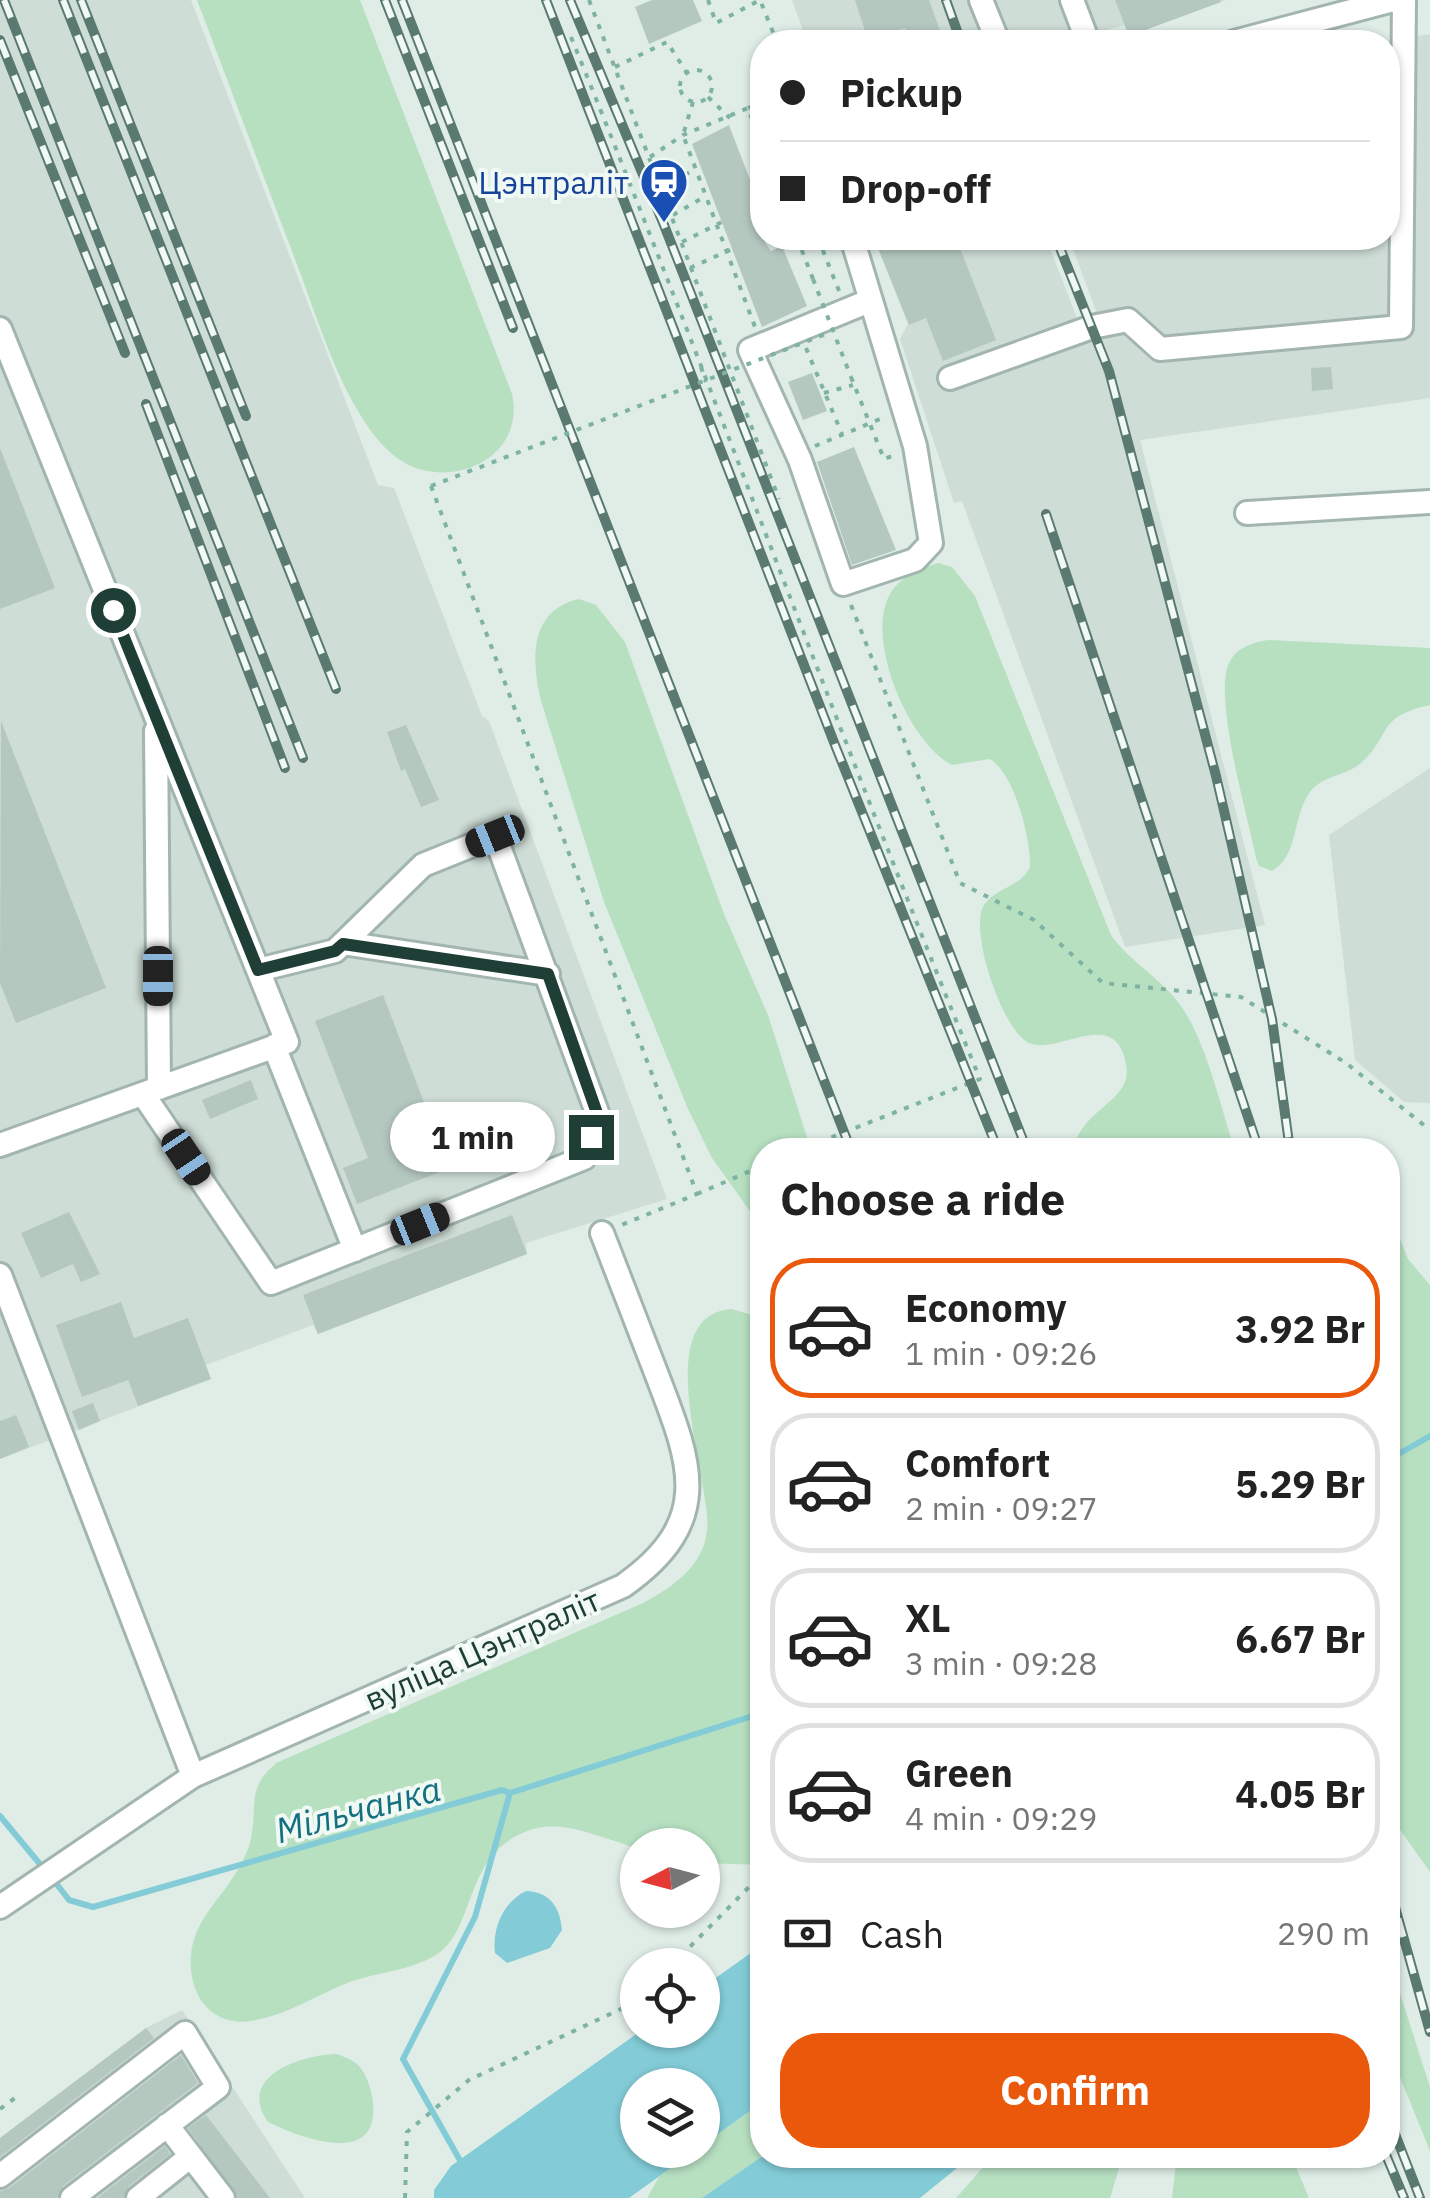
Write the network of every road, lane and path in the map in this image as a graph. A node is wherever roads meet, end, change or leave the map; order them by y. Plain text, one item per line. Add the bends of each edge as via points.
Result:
1 (589, 0) edge
2 (708, 0) edge
3 (982, 0) edge
4 (1072, 0) edge
5 (1393, 0) edge
6 (1404, 0) edge
7 (1302, 11) edge
8 (772, 30) edge
9 (993, 30) edge
10 (1083, 30) edge
11 (1260, 30) edge
12 (571, 37) dead end
13 (615, 68) junction
14 (688, 73) junction
15 (708, 97) junction
16 (693, 102) junction
17 (748, 108) joint
18 (750, 114) edge
19 (730, 118) junction
20 (684, 134) junction
21 (650, 158) junction
22 (694, 169) junction
23 (663, 189) junction
24 (704, 197) junction
25 (673, 215) junction
26 (718, 224) junction
27 (682, 242) junction
28 (732, 249) dead end
29 (801, 250) edge
30 (823, 250) edge
31 (855, 250) edge
32 (725, 253) junction
33 (690, 268) junction
34 (678, 299) junction
35 (842, 300) dead end
36 (869, 301) junction
37 (831, 305) dead end
38 (819, 310) dead end
39 (0, 329) edge
40 (799, 329) junction
41 (831, 332) junction
42 (758, 336) dead end
43 (851, 378) dead end
44 (950, 378) dead end
45 (706, 382) junction
46 (854, 385) dead end
47 (824, 394) junction
48 (904, 412) junction
49 (842, 434) junction
50 (800, 460) junction
51 (779, 499) dead end
52 (1430, 502) edge
53 (1248, 513) dead end
54 (843, 584) junction
55 (156, 715) junction
56 (343, 944) junction
57 (258, 970) junction
58 (548, 974) junction
59 (274, 1046) junction
60 (151, 1090) junction
61 (1430, 1130) edge
62 (830, 1138) edge
63 (0, 1145) edge
64 (750, 1171) edge
65 (697, 1194) junction
66 (602, 1233) joint
67 (355, 1250) junction
68 (0, 1275) edge
69 (193, 1776) junction
70 (750, 1886) edge
71 (3, 1905) edge
72 (689, 1948) edge
73 (620, 2009) edge
74 (20, 2095) dead end
75 (0, 2109) edge
76 (167, 2125) junction
77 (191, 2156) junction
78 (0, 2176) edge
79 (72, 2198) edge
80 (138, 2198) edge
81 (223, 2198) edge
82 (405, 2198) edge

1 - 13 path
2 - 8 path via 716,23 760,0
3 - 9 street
4 - 10 street
5 - 7 street
6 - 44 street via 1401,327 1160,349 1128,320
7 - 11 street
12 - 34 path
13 - 14 path via 667,42
13 - 21 path
14 - 15 path via 702,71 710,78
14 - 16 path via 680,86
15 - 16 path
15 - 19 path
16 - 20 path
17 - 18 path
17 - 19 path
19 - 20 path
20 - 21 path
20 - 22 path
21 - 23 path
22 - 23 path
22 - 24 path
23 - 25 path
24 - 25 path
24 - 26 path
25 - 27 path
26 - 27 path
26 - 32 path
27 - 33 path
28 - 32 path
29 - 41 path, bridge
30 - 35 path
31 - 36 street
32 - 33 path
32 - 42 path
33 - 51 path
34 - 45 path
34 - 62 path via 980,1079
36 - 40 street
36 - 48 street
37 - 38 path
39 - 55 street
40 - 47 path
40 - 50 street via 750,350
41 - 43 path, bridge
41 - 45 path, bridge
45 - 65 path, bridge via 430,486
46 - 47 path
47 - 49 path
48 - 49 path
48 - 54 street via 932,543 915,560
49 - 50 path via 806,449
50 - 54 street
52 - 53 street
54 - 61 path via 960,882 1034,920 1103,983 1241,997 1346,1063
55 - 57 street
55 - 60 street
56 - 57 street
56 - 58 street
56 - 58 street via 423,865 495,836
57 - 59 street via 287,1042
58 - 67 street via 598,1116 584,1158
59 - 60 street
59 - 67 street
60 - 63 street
60 - 67 street via 272,1284
64 - 65 path
65 - 66 path
66 - 69 street, вуліца Цэнтраліт via 686,1451 687,1497 658,1562 624,1586
68 - 69 street
69 - 71 street, вуліца Цэнтраліт
70 - 72 path
73 - 82 path via 469,2080 407,2132
74 - 75 path
76 - 77 street
76 - 78 street via 218,2086 185,2034
76 - 79 street
77 - 80 street
77 - 81 street

